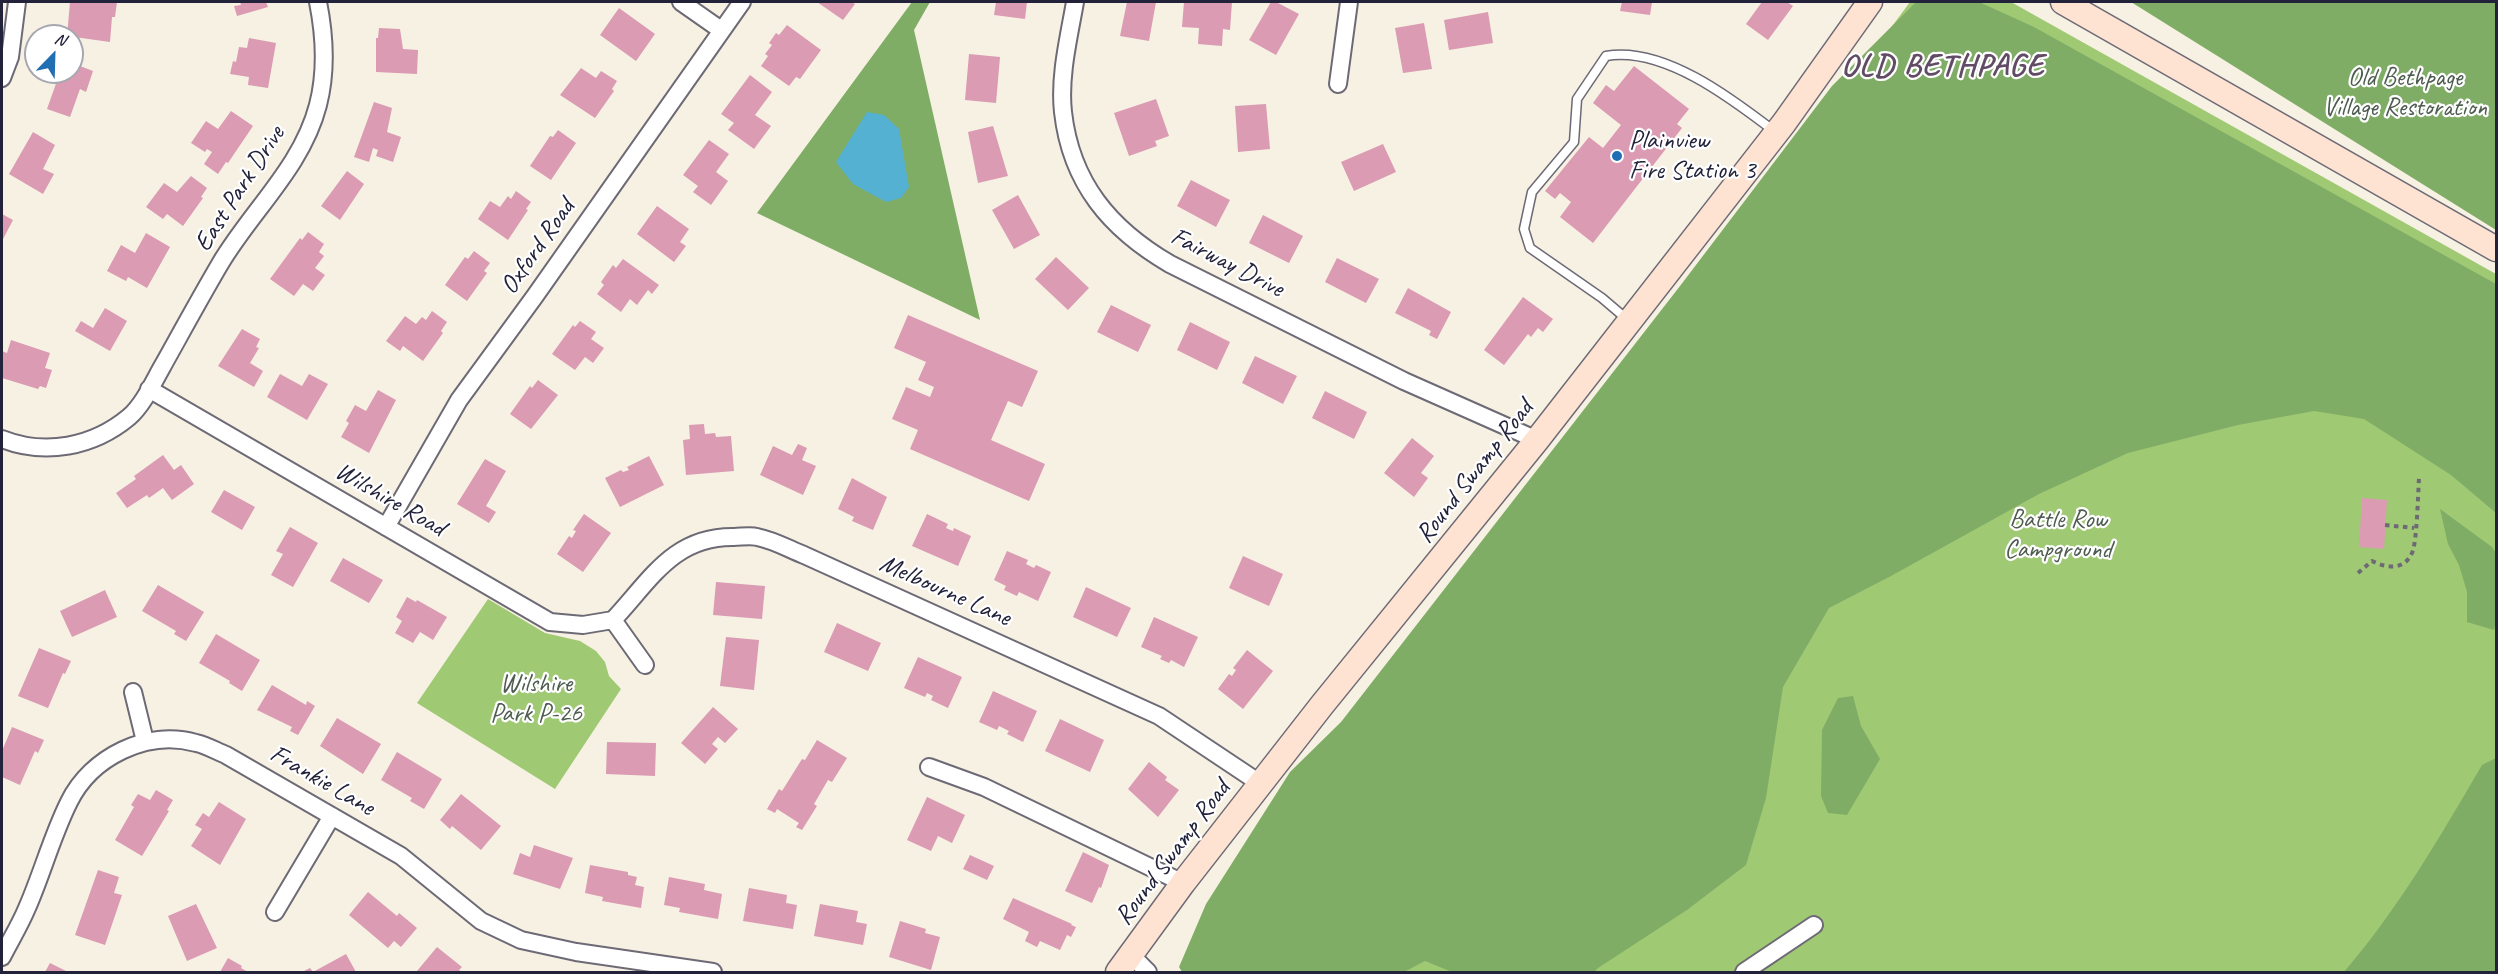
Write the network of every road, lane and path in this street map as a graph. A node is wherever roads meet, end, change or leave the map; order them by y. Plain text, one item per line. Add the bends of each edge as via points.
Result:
1 (17, 2) edge
2 (318, 2) edge
3 (681, 2) edge
4 (741, 2) edge
5 (1075, 2) edge
6 (1349, 2) edge
7 (1870, 2) edge
8 (2063, 2) edge
9 (721, 30) junction
10 (2, 78) edge
11 (1338, 84) dead end
12 (1776, 133) junction
13 (2496, 249) edge
14 (1629, 321) junction
15 (149, 389) junction
16 (2, 439) edge
17 (1537, 440) junction
18 (2419, 478) dead end
19 (2385, 525) dead end
20 (386, 527) junction
21 (2415, 528) junction
22 (2358, 573) dead end
23 (613, 620) junction
24 (645, 665) dead end
25 (133, 692) dead end
26 (145, 741) junction
27 (929, 767) dead end
28 (1261, 784) junction
29 (332, 816) junction
30 (1184, 883) junction
31 (275, 912) dead end
32 (1814, 925) dead end
33 (2, 957) edge
34 (1125, 964) edge
35 (714, 972) edge
36 (1148, 972) edge
37 (1744, 972) edge

1 - 10 street via 10,57
2 - 15 street, East Park Drive via 325,38 325,69 318,106 304,141 221,261
3 - 9 street
4 - 9 street, Oxford Road
5 - 17 street, Fairway Drive via 1064,68 1062,110 1079,172 1112,222 1141,247 1170,264 1404,381
6 - 11 street
7 - 12 main road, Round Swamp Road
8 - 13 main road
9 - 20 street, Oxford Road via 459,400
12 - 14 main road, Round Swamp Road
12 - 14 lane via 1703,81 1675,67 1618,54 1606,56 1577,99 1574,142 1532,192 1524,229 1530,248
14 - 17 main road, Round Swamp Road
15 - 16 street, East Park Drive via 130,416 82,443 49,448 20,446
15 - 20 street, Wilshire Road
17 - 28 main road, Round Swamp Road
18 - 21 path
19 - 21 path
20 - 23 street, Wilshire Road via 550,622 583,626
21 - 22 path via 2413,552 2405,562 2385,568 2372,561
23 - 24 street
23 - 28 street, Melbourne Lane via 672,555 717,537 757,537 1159,716
25 - 26 street
26 - 29 street, Frankie Lane via 195,742 226,755
26 - 33 street, Frankie Lane via 110,757 84,779 70,801 26,911
27 - 30 street via 984,787
28 - 30 main road, Round Swamp Road
29 - 31 street
29 - 35 street, Frankie Lane via 401,856 481,921 521,940
30 - 34 main road, Round Swamp Road
32 - 37 street
34 - 36 street

